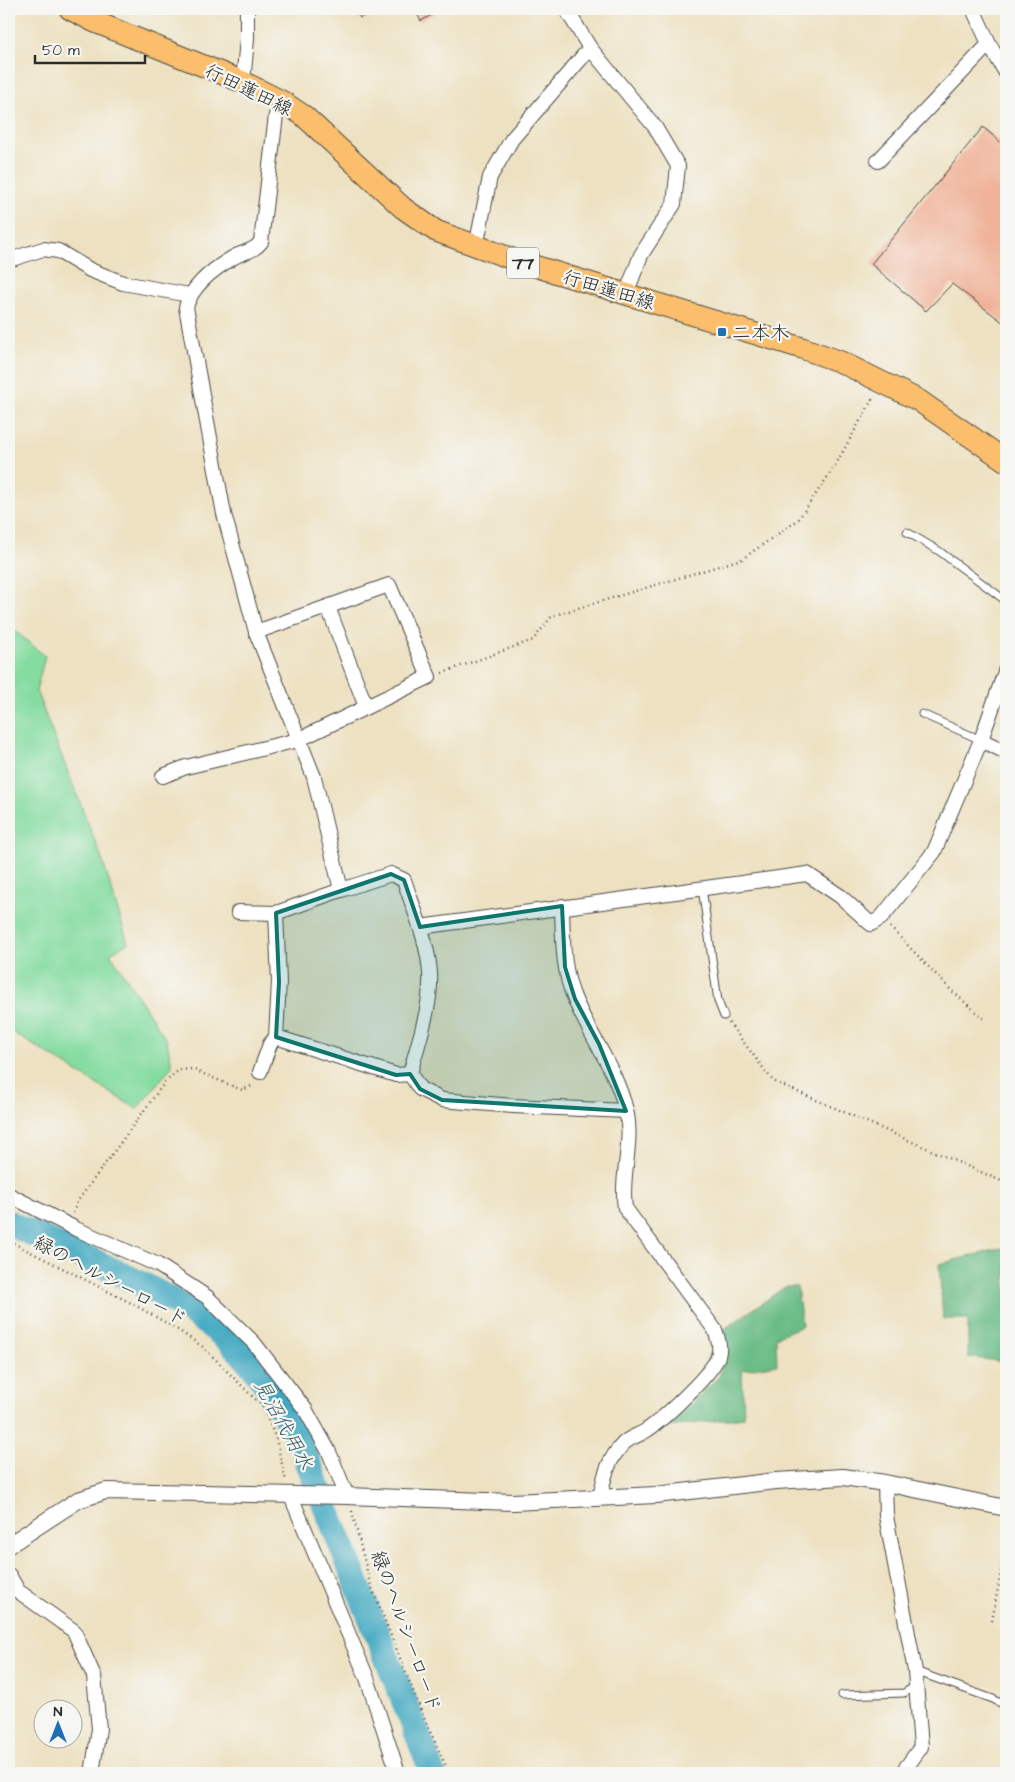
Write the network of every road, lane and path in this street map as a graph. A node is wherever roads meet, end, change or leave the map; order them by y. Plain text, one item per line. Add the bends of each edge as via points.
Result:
1 (70, 9) edge
2 (247, 9) edge
3 (566, 9) edge
4 (973, 9) edge
5 (989, 44) junction
6 (590, 48) junction
7 (1006, 73) edge
8 (243, 82) junction
9 (283, 102) junction
10 (878, 161) dead end
11 (476, 247) junction
12 (9, 260) edge
13 (626, 294) junction
14 (190, 295) junction
15 (882, 381) junction
16 (1006, 461) edge
17 (907, 532) dead end
18 (1006, 601) edge
19 (328, 607) junction
20 (256, 632) junction
21 (1006, 669) edge
22 (430, 677) junction
23 (366, 707) junction
24 (922, 714) dead end
25 (298, 740) junction
26 (981, 740) junction
27 (1006, 752) edge
28 (163, 776) dead end
29 (702, 888) junction
30 (341, 890) junction
31 (562, 906) junction
32 (238, 912) dead end
33 (276, 913) junction
34 (881, 918) junction
35 (420, 927) junction
36 (724, 1016) joint
37 (985, 1020) dead end
38 (276, 1036) junction
39 (260, 1072) joint
40 (410, 1074) junction
41 (626, 1111) junction
42 (1006, 1183) edge
43 (9, 1195) edge
44 (68, 1225) junction
45 (9, 1242) edge
46 (885, 1483) junction
47 (295, 1494) junction
48 (344, 1496) junction
49 (600, 1498) junction
50 (1006, 1508) edge
51 (1006, 1544) edge
52 (9, 1545) edge
53 (9, 1575) edge
54 (992, 1621) dead end
55 (915, 1671) junction
56 (916, 1686) junction
57 (842, 1695) dead end
58 (1006, 1706) edge
59 (92, 1773) edge
60 (398, 1773) edge
61 (449, 1773) edge
62 (902, 1773) edge

1 - 8 main road, 行田蓮田線 / 77
2 - 8 street
3 - 6 street
4 - 5 street
5 - 7 street
5 - 10 street
6 - 11 street via 512,140 490,177
6 - 13 street via 655,127 678,166 674,204 640,256
8 - 9 main road, 行田蓮田線 / 77
9 - 11 main road, 行田蓮田線 / 77 via 304,116 403,208 436,231
9 - 14 street via 276,115 261,242 255,250 235,256
11 - 13 main road, 行田蓮田線 / 77
12 - 14 street via 43,249 58,251 90,270 123,283
13 - 15 main road, 行田蓮田線 / 77 via 802,348
14 - 20 street via 186,307 224,514
15 - 16 main road, 行田蓮田線 / 77 via 918,400
15 - 22 path via 833,469 798,520 742,559 552,616 534,640
17 - 18 lane via 939,551
19 - 20 street
19 - 22 street via 389,585
19 - 23 street
20 - 25 street
21 - 26 street
22 - 23 street
23 - 25 street
24 - 26 lane
25 - 28 street
25 - 30 street via 314,776
26 - 27 street
26 - 34 street via 934,852
29 - 31 street
29 - 34 street via 807,874 840,896 872,924
29 - 36 lane via 718,1001
30 - 33 street
30 - 35 street via 391,874 404,880
31 - 35 street
31 - 41 street via 565,967 575,1000 599,1044
32 - 33 street
33 - 38 street via 279,982
34 - 37 path
35 - 40 street via 430,971 430,994
36 - 42 path via 773,1081
38 - 39 street
38 - 40 street via 396,1075
39 - 44 path via 253,1087 242,1090 192,1069 179,1070 165,1082 77,1202
40 - 41 street via 420,1089 442,1100
41 - 49 street via 628,1150 622,1189 625,1208 715,1330 720,1347 718,1359 675,1408 646,1431 625,1441 611,1458
43 - 44 street
44 - 48 street via 158,1265 207,1297 254,1343 305,1409 328,1452
45 - 47 path, 緑のヘルシーロード via 135,1305 203,1347 263,1407
46 - 49 street via 844,1477
46 - 50 street
46 - 55 street via 886,1516
47 - 48 street
47 - 52 street via 106,1492 78,1500
47 - 60 street via 367,1678
48 - 49 street via 513,1502
48 - 61 path, 緑のヘルシーロード via 370,1583
51 - 54 path
53 - 59 street via 18,1591 74,1631 94,1676 99,1729
55 - 56 street
55 - 58 lane
56 - 57 lane via 904,1693
56 - 62 street via 921,1747

